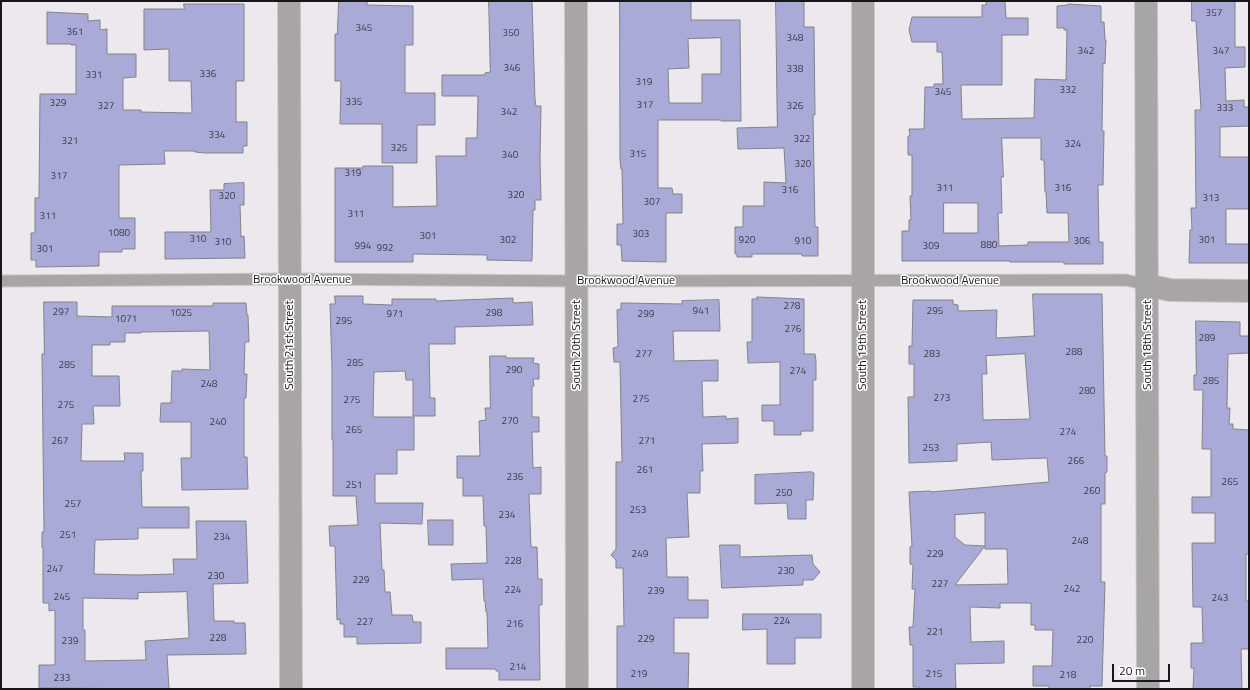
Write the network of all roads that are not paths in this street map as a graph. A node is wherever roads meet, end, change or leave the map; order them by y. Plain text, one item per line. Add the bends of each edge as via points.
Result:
1 (289, 1) edge
2 (576, 1) edge
3 (863, 1) edge
4 (1146, 1) edge
5 (289, 280) junction
6 (1, 281) edge
7 (577, 281) junction
8 (863, 281) junction
9 (1148, 285) junction
10 (1249, 291) edge
11 (291, 689) edge
12 (577, 689) edge
13 (863, 689) edge
14 (1148, 689) edge

1 - 5 street, South 21st Street
2 - 7 street, South 20th Street
3 - 8 street, South 19th Street
4 - 9 street, South 18th Street
5 - 6 lane, Brookwood Avenue
5 - 7 lane, Brookwood Avenue
5 - 11 street, South 21st Street
7 - 8 lane, Brookwood Avenue
7 - 12 street, South 20th Street
8 - 9 lane, Brookwood Avenue via 1126,280
8 - 13 street, South 19th Street
9 - 10 street, Brookwood Avenue via 1170,290
9 - 14 street, South 18th Street

